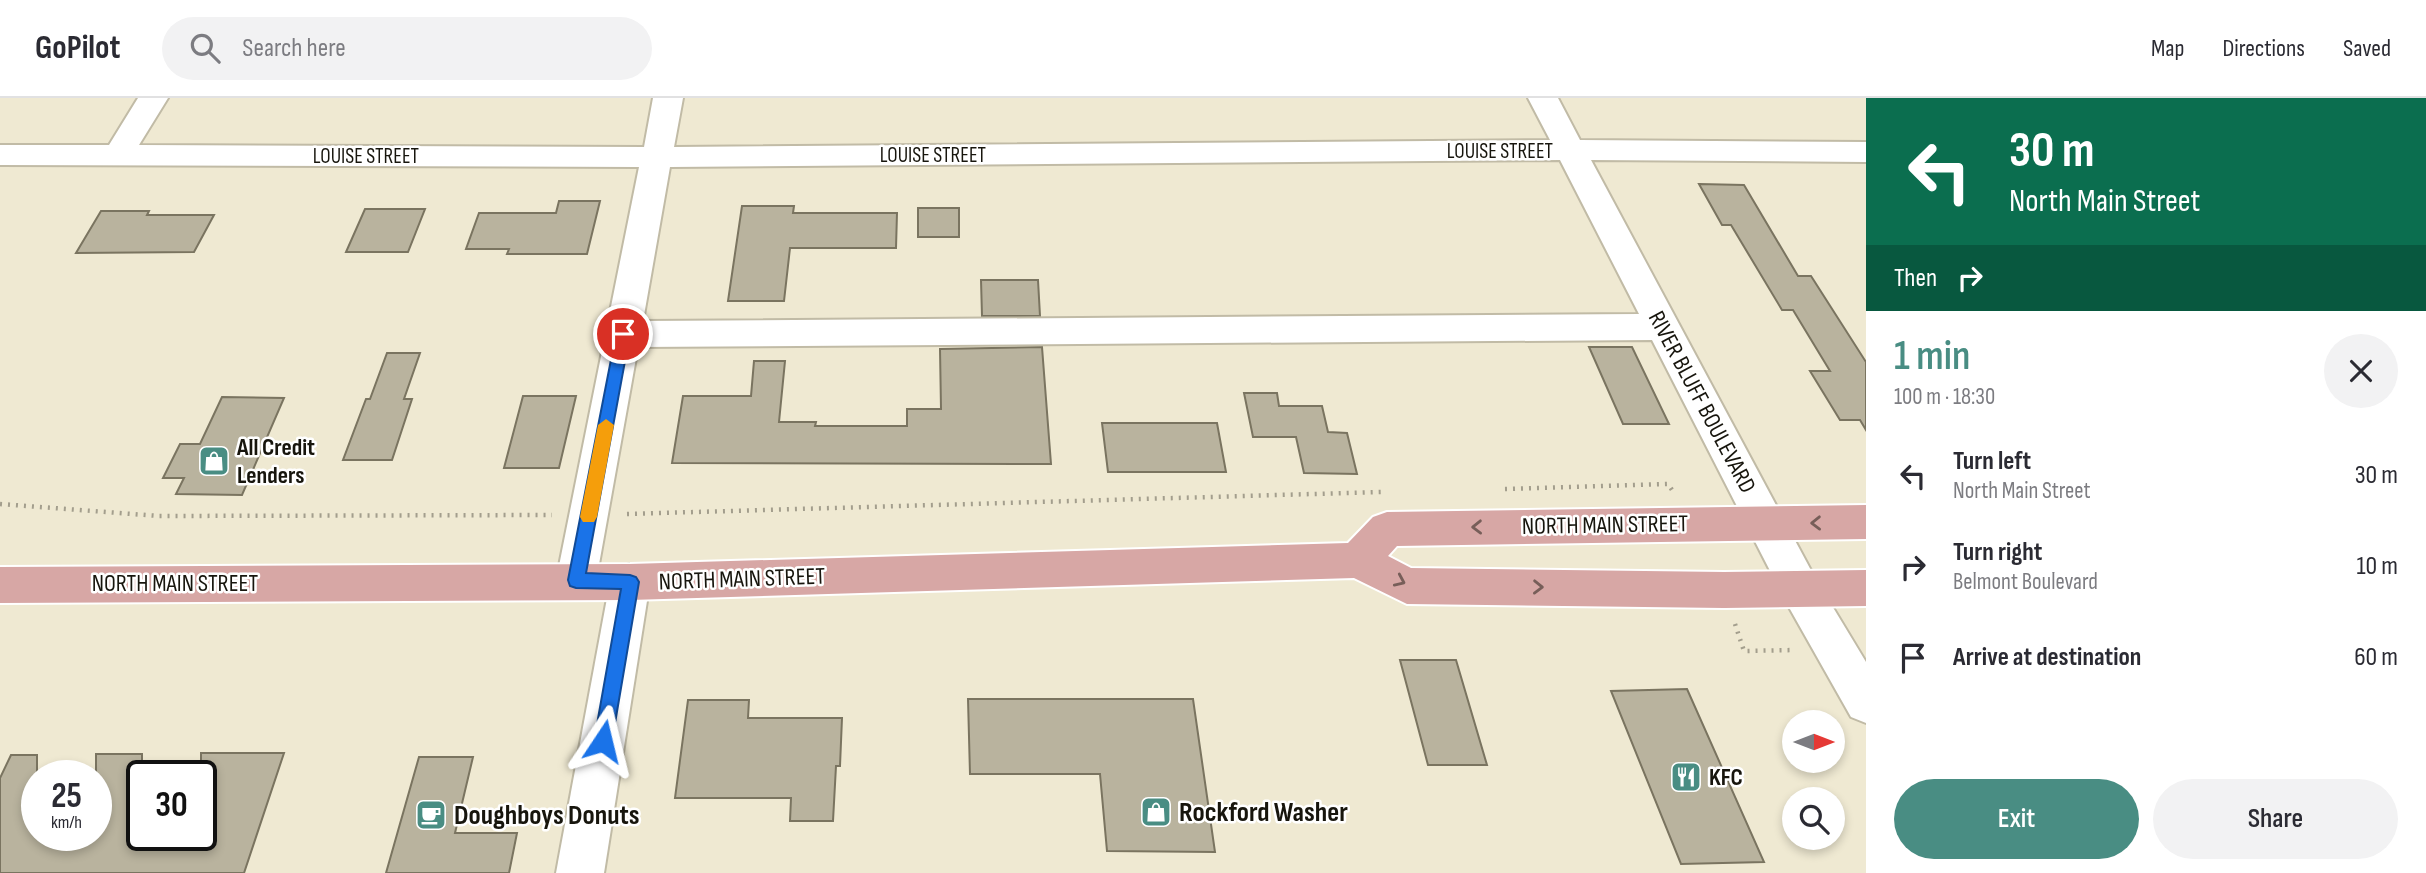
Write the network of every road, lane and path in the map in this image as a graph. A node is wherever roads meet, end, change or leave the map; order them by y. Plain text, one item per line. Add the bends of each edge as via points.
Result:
1 (153, 98) edge
2 (668, 98) edge
3 (1543, 98) edge
4 (1570, 150) junction
5 (1866, 152) edge
6 (0, 155) edge
7 (118, 155) junction
8 (656, 157) junction
9 (1662, 327) junction
10 (623, 334) junction
11 (1500, 489) dead end
12 (1388, 492) dead end
13 (1677, 498) dead end
14 (0, 504) edge
15 (661, 513) dead end
16 (562, 515) dead end
17 (1866, 522) edge
18 (1766, 524) junction
19 (1358, 560) junction
20 (576, 580) junction
21 (630, 582) junction
22 (0, 585) edge
23 (1866, 588) edge
24 (1800, 589) junction
25 (1866, 702) edge
26 (580, 873) edge

1 - 7 street
2 - 8 street
3 - 4 street, RIVER BLUFF BOULEVARD
4 - 5 street, LOUISE STREET
4 - 8 street, LOUISE STREET
4 - 9 street, RIVER BLUFF BOULEVARD
6 - 7 street, LOUISE STREET
7 - 8 street, LOUISE STREET
8 - 10 street
9 - 10 street
9 - 18 street, RIVER BLUFF BOULEVARD
10 - 20 street
11 - 13 path via 1668,484
12 - 15 path
14 - 16 path via 159,516
17 -> 18 main road, NORTH MAIN STREET
18 -> 19 main road, NORTH MAIN STREET via 1387,529
18 - 24 street, RIVER BLUFF BOULEVARD
19 - 21 main road, NORTH MAIN STREET
19 -> 24 main road, NORTH MAIN STREET via 1407,586
20 - 21 main road, NORTH MAIN STREET
20 - 22 main road, NORTH MAIN STREET
21 - 26 street
23 - 24 main road, NORTH MAIN STREET
24 - 25 street, RIVER BLUFF BOULEVARD

